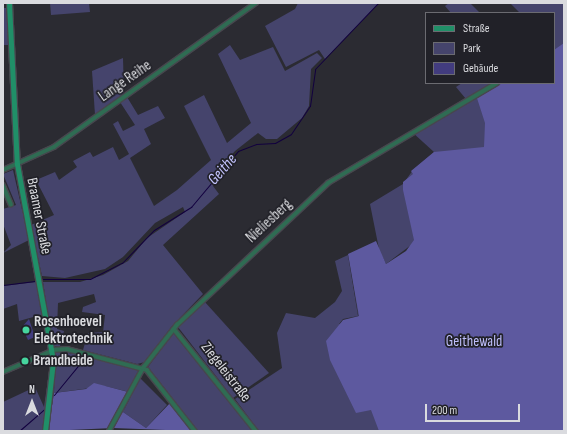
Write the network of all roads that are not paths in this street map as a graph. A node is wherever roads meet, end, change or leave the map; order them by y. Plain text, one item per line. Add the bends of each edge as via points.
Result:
1 (9, 3) edge
2 (256, 3) edge
3 (495, 84) edge
4 (17, 164) junction
5 (3, 170) edge
6 (3, 185) edge
7 (11, 204) dead end
8 (174, 328) junction
9 (52, 350) junction
10 (143, 368) junction
11 (3, 372) edge
12 (45, 431) edge
13 (109, 431) edge
14 (195, 431) edge
15 (256, 431) edge

1 - 4 street, Braamer Straße
2 - 4 street, Lange Reihe via 54,147
3 - 8 street, Nieliesberg via 333,179
4 - 5 street, Lange Reihe
4 - 9 street, Braamer Straße
6 - 7 street
8 - 10 street, Nieliesberg
8 - 15 street, Ziegeleistraße
9 - 10 street via 67,349
9 - 11 street
9 - 12 street, Braamer Straße via 52,386
10 - 13 street, Nieliesberg
10 - 14 street via 171,397

